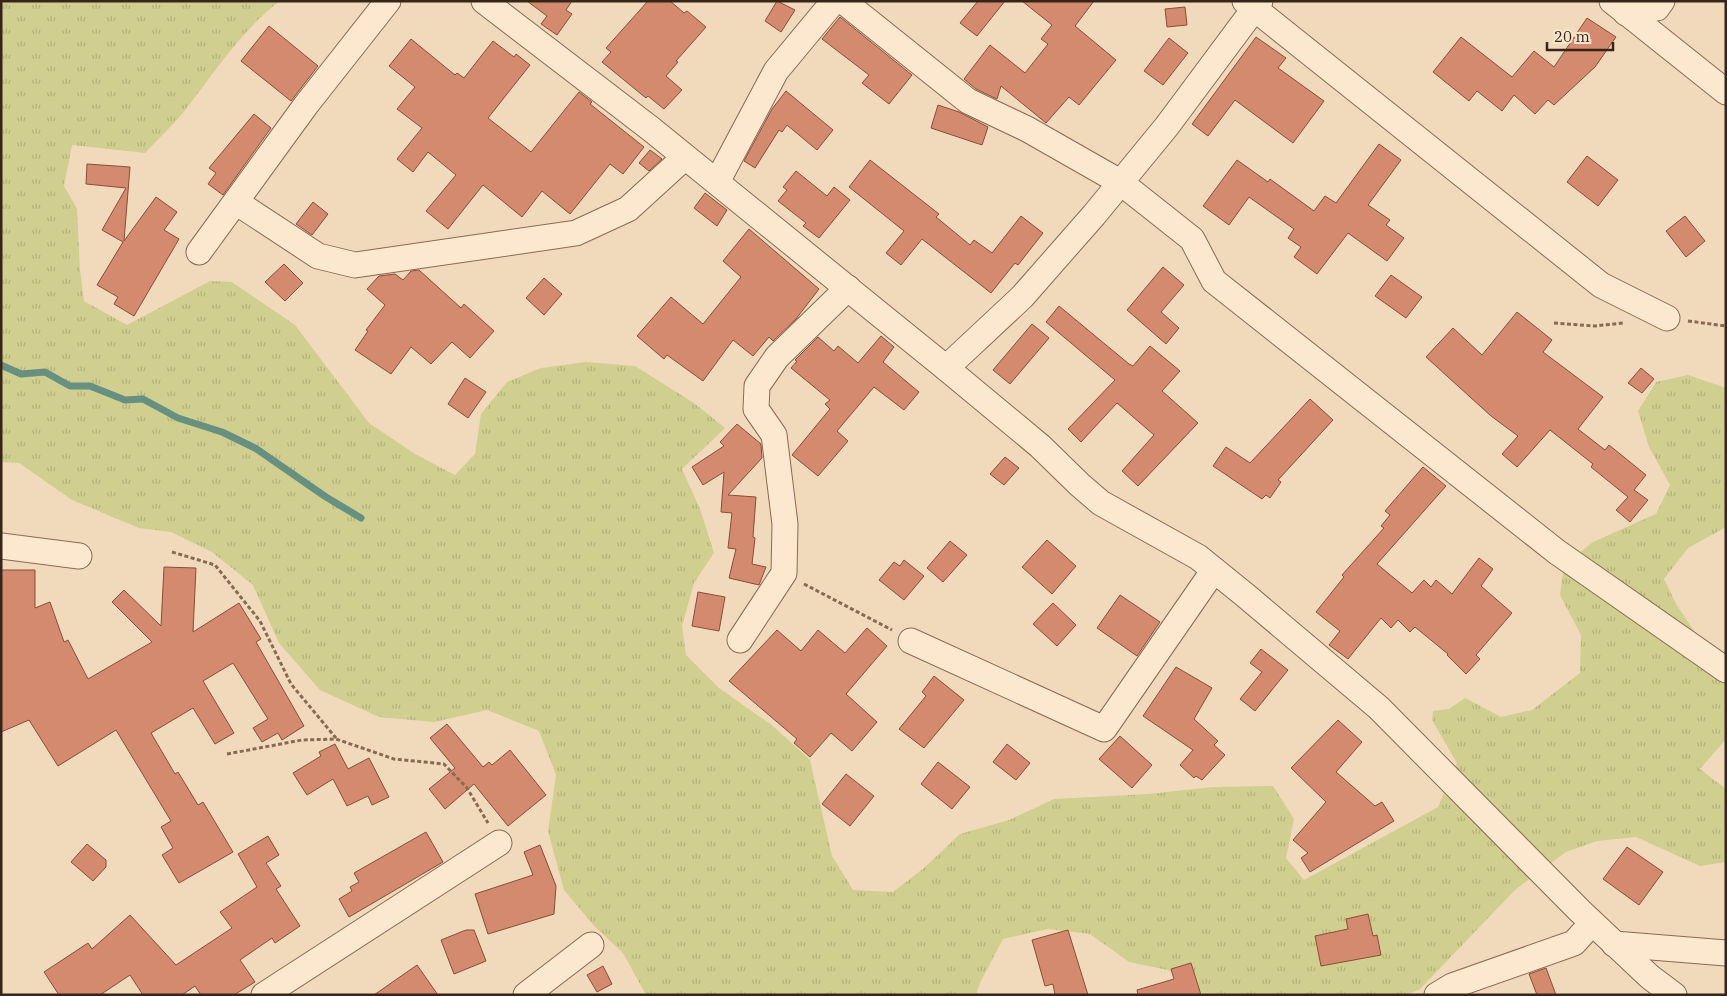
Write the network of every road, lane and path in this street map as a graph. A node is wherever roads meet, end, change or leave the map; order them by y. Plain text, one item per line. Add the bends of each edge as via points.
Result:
1 (388, 1) edge
2 (484, 1) edge
3 (834, 1) edge
4 (843, 1) edge
5 (1662, 1) edge
6 (1254, 3) edge
7 (1619, 7) edge
8 (1726, 92) edge
9 (685, 157) junction
10 (717, 182) junction
11 (1120, 182) junction
12 (236, 202) junction
13 (199, 252) dead end
14 (848, 288) junction
15 (1667, 318) dead end
16 (946, 368) junction
17 (1, 546) edge
18 (172, 552) dead end
19 (79, 556) dead end
20 (1214, 570) junction
21 (784, 573) junction
22 (740, 640) dead end
23 (911, 641) joint
24 (1726, 670) edge
25 (336, 739) junction
26 (227, 754) dead end
27 (499, 843) joint
28 (1592, 923) junction
29 (1614, 944) junction
30 (591, 946) dead end
31 (1726, 952) edge
32 (291, 988) edge
33 (264, 995) edge
34 (526, 995) edge
35 (1436, 995) edge
36 (1674, 995) edge

1 - 12 street via 306,105
2 - 9 street
3 - 10 street via 776,71
4 - 11 street via 968,101 1027,129
5 - 7 street via 1657,8
6 - 11 street via 1167,126
6 - 15 street via 1601,285
7 - 8 street
9 - 10 street
9 - 12 street via 628,209 576,234 355,265 318,256
10 - 14 street
11 - 16 street via 1022,298
11 - 24 street via 1192,239 1214,281 1556,552
12 - 13 street
14 - 16 street
14 - 21 street via 777,357 757,386 756,409 774,435 785,524
16 - 20 street via 1040,446 1101,503 1198,557
17 - 19 street
18 - 25 path via 215,565 260,621 291,684
20 - 23 street via 1104,729
20 - 28 street via 1379,708
21 - 22 street
21 - 23 path
25 - 26 path via 302,740
25 - 27 path via 394,759 444,764 467,788
27 - 32 street
28 - 29 street
28 - 35 street via 1574,943 1452,986
29 - 31 street
29 - 36 street via 1650,978
30 - 34 street
32 - 33 street

